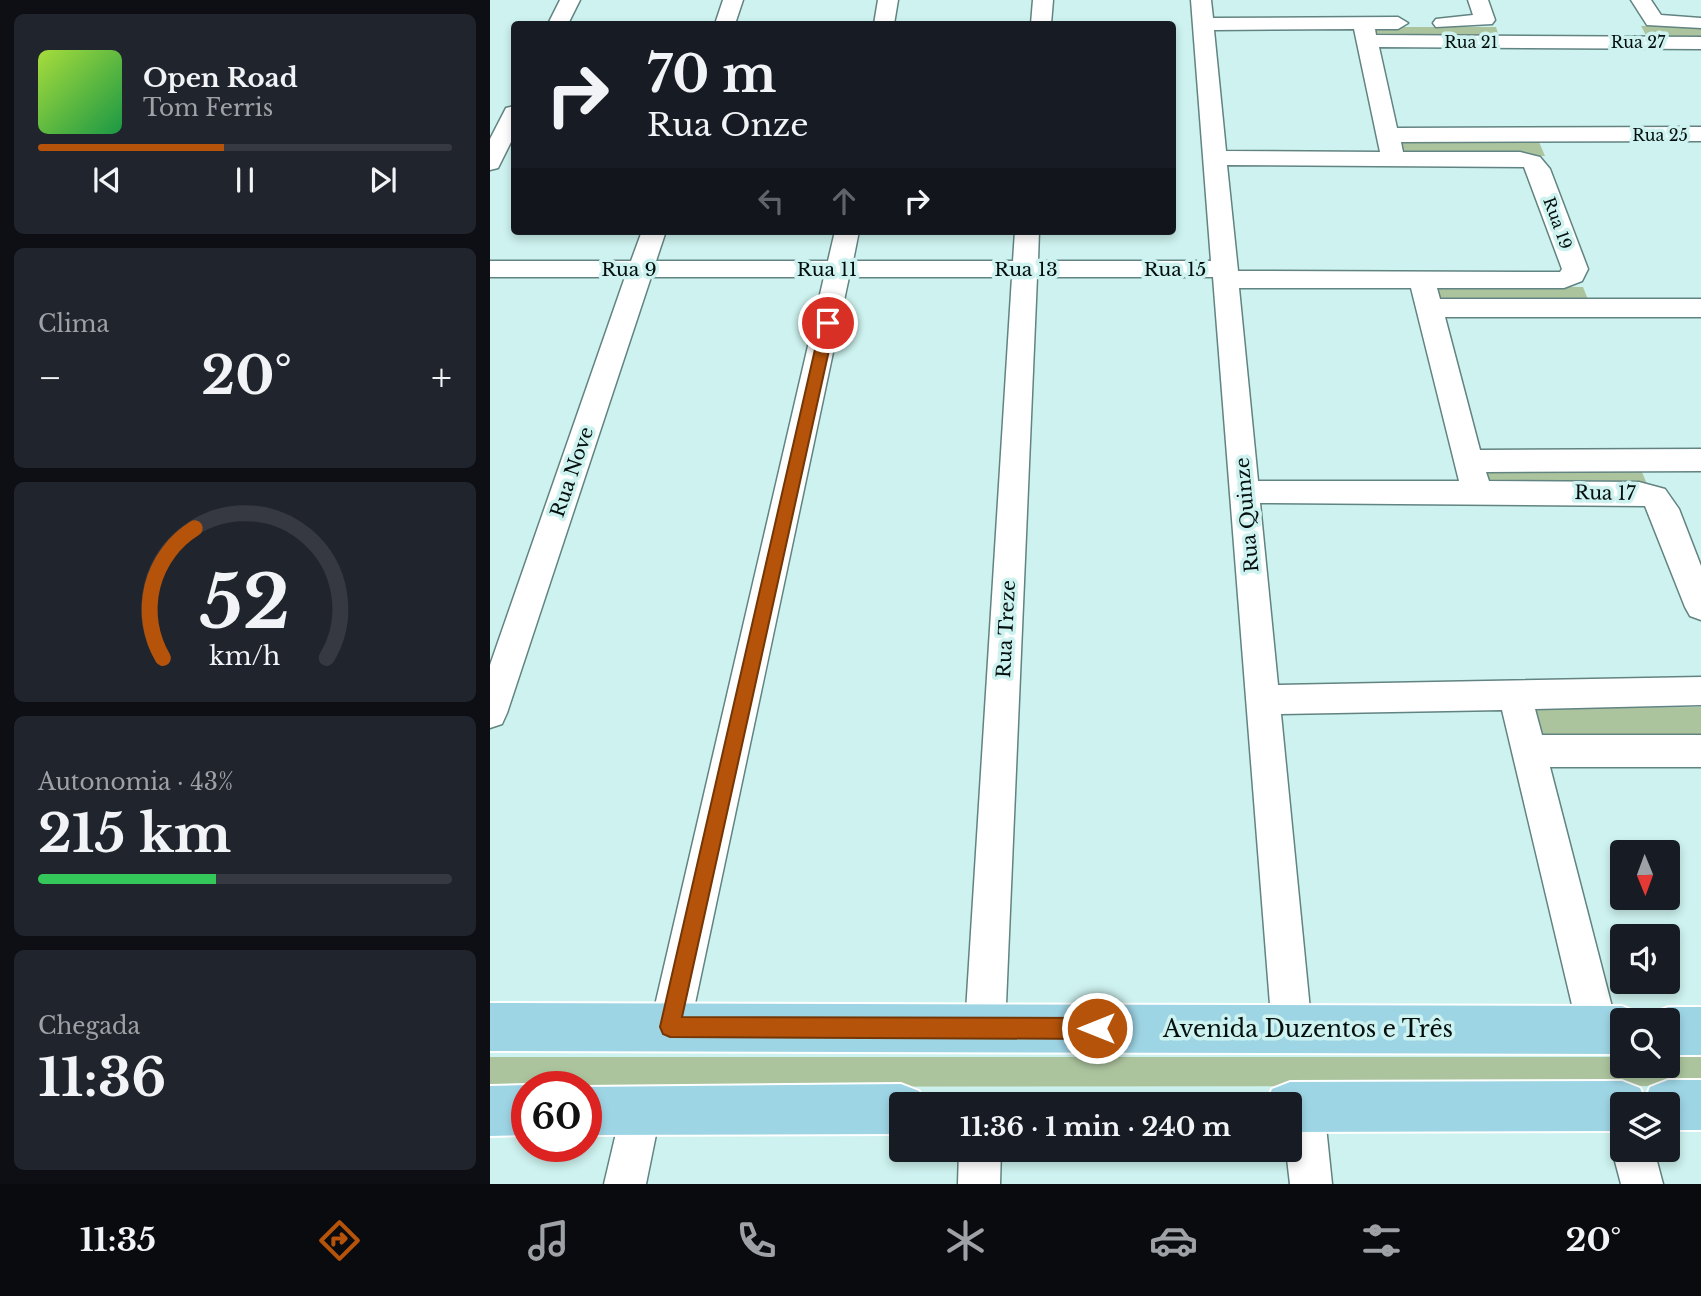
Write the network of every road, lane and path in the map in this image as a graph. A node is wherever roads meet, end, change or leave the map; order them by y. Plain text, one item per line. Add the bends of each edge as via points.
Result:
1 (570, 0) edge
2 (733, 0) edge
3 (888, 0) edge
4 (1042, 0) edge
5 (1478, 0) edge
6 (1641, 0) edge
7 (1202, 12) edge
8 (560, 21) edge
9 (726, 21) edge
10 (884, 21) edge
11 (1041, 21) edge
12 (1701, 23) edge
13 (1365, 32) junction
14 (1575, 42) joint
15 (1701, 43) edge
16 (511, 119) edge
17 (1618, 135) joint
18 (1701, 135) edge
19 (1390, 147) junction
20 (1215, 158) junction
21 (490, 163) edge
22 (653, 235) edge
23 (846, 235) edge
24 (1027, 235) edge
25 (642, 268) junction
26 (840, 268) junction
27 (490, 269) edge
28 (728, 269) joint
29 (926, 269) joint
30 (1024, 269) junction
31 (1125, 269) joint
32 (1225, 274) junction
33 (1422, 280) junction
34 (1430, 307) junction
35 (1699, 308) edge
36 (1701, 460) edge
37 (1469, 461) junction
38 (1245, 492) junction
39 (1477, 492) junction
40 (1701, 607) edge
41 (1701, 691) edge
42 (1515, 695) junction
43 (1263, 700) junction
44 (490, 713) edge
45 (1531, 751) junction
46 (1701, 751) edge
47 (490, 1027) edge
48 (670, 1027) junction
49 (985, 1028) junction
50 (1292, 1030) junction
51 (1610, 1030) edge
52 (1680, 1031) edge
53 (1701, 1031) edge
54 (1701, 1105) edge
55 (1302, 1107) edge
56 (1680, 1108) edge
57 (889, 1109) edge
58 (511, 1110) edge
59 (602, 1110) edge
60 (639, 1110) junction
61 (490, 1111) edge
62 (1610, 1114) edge
63 (1302, 1134) edge
64 (980, 1162) edge
65 (1639, 1162) edge
66 (625, 1184) edge
67 (979, 1184) edge
68 (1311, 1184) edge
69 (1642, 1184) edge

1 - 8 street
2 - 9 street
3 - 10 street
4 - 11 street
5 - 13 street, Rua 21 via 1485,20
6 - 12 street, Rua 27 via 1654,21
7 - 13 street, Rua 21
7 - 20 street, Rua Quinze
13 - 14 street, Rua 21
13 - 19 street
14 - 15 street, Rua 27
16 - 21 street
17 - 18 street, Rua 25
17 - 19 street, Rua 19
19 - 20 street, Rua 19
19 - 33 street, Rua 19 via 1532,162 1574,269 1564,280
20 - 32 street, Rua Quinze
22 - 25 street, Rua Nove
23 - 26 street
24 - 30 street, Rua Treze
25 - 27 street, Rua 9
25 - 28 street, Rua 9
25 - 44 street, Rua Nove
26 - 28 street, Rua 11
26 - 29 street, Rua 11
26 - 48 street
29 - 30 street, Rua 13
30 - 31 street, Rua 13
30 - 49 street, Rua Treze
31 - 32 street, Rua 15
32 - 33 street, Rua 19
32 - 38 street, Rua Quinze
33 - 34 street
34 - 35 street
34 - 37 street
36 - 37 street, Rua 17
37 - 39 street
38 - 39 street, Rua 17
38 - 43 street, Rua Quinze
39 - 40 street, Rua 17 via 1639,493 1655,497 1664,509
41 - 42 street
42 - 43 street
42 - 45 street
43 - 50 street, Rua Quinze
45 - 46 street
45 - 51 street
47 - 48 main road, Avenida Duzentos e Três
48 - 49 main road, Avenida Duzentos e Três
49 - 50 main road, Avenida Duzentos e Três
50 - 51 main road, Avenida Duzentos e Três
52 - 53 main road
54 - 56 main road
55 - 62 main road
57 - 60 main road
58 - 61 main road
59 - 60 main road
60 - 66 street
63 - 68 street
64 - 67 street
65 - 69 street

